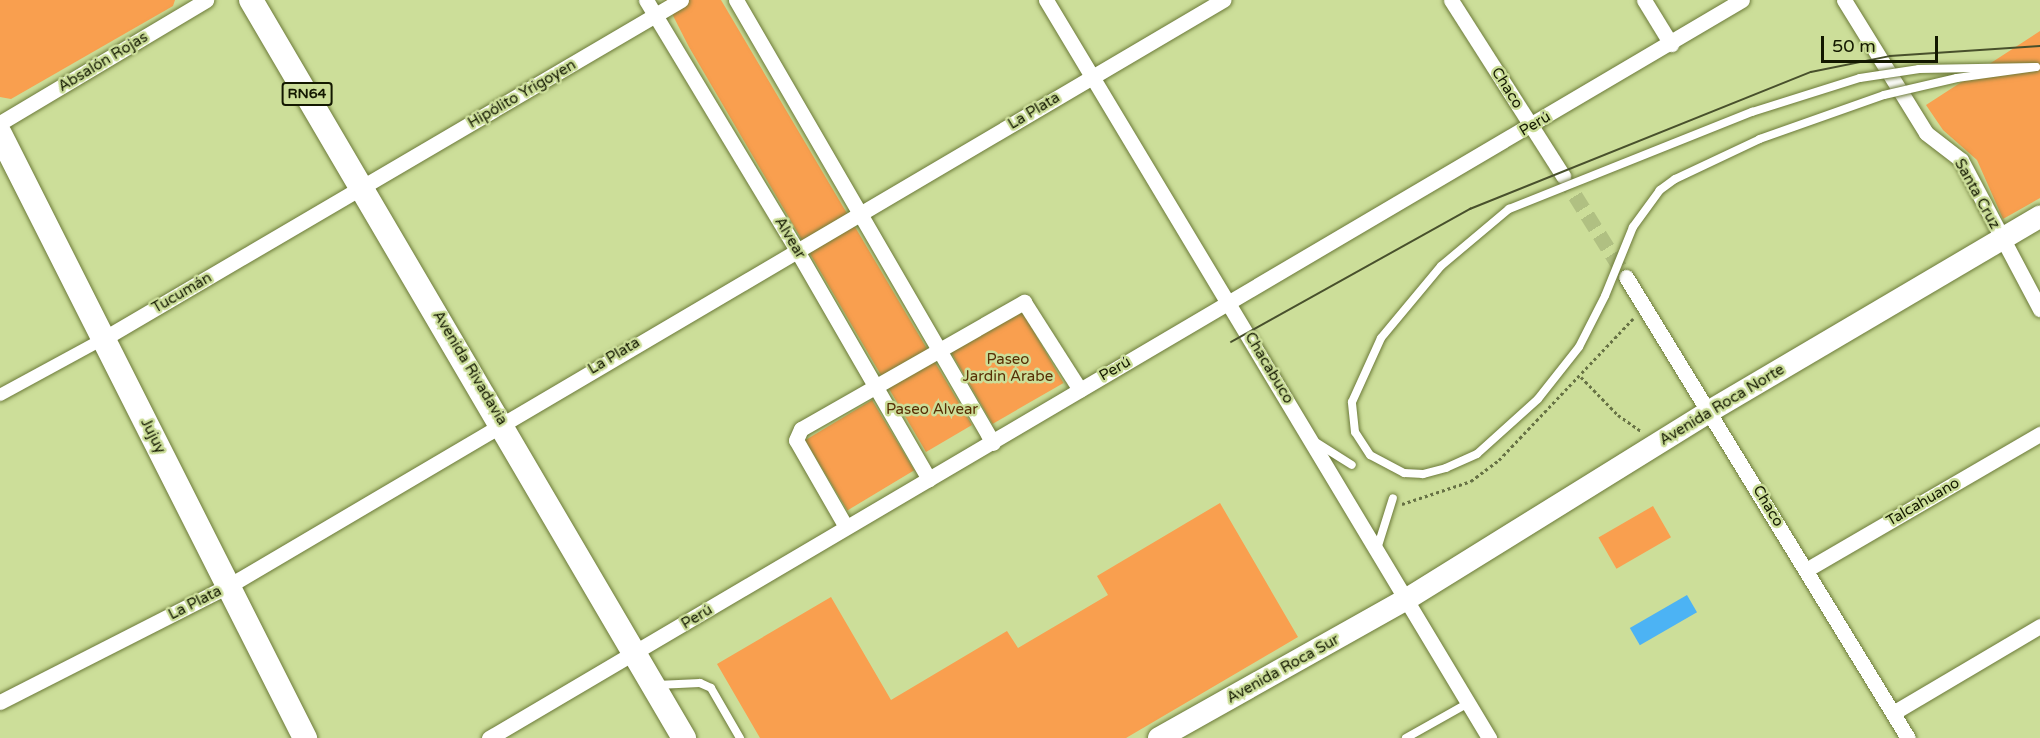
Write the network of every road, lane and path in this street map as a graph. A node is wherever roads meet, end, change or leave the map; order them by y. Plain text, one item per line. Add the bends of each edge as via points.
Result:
1 (206, 0) edge
2 (251, 0) edge
3 (646, 0) edge
4 (681, 0) edge
5 (736, 0) edge
6 (1046, 0) edge
7 (1223, 0) edge
8 (1451, 0) edge
9 (1644, 0) edge
10 (1742, 0) edge
11 (1844, 0) edge
12 (655, 17) junction
13 (1671, 44) junction
14 (2038, 66) edge
15 (1092, 77) junction
16 (0, 123) edge
17 (1532, 127) junction
18 (0, 134) edge
19 (1563, 176) tunnel mouth
20 (363, 188) junction
21 (862, 213) junction
22 (2040, 217) edge
23 (2002, 240) junction
24 (796, 249) junction
25 (1626, 276) tunnel mouth
26 (1230, 302) junction
27 (2040, 309) edge
28 (103, 339) junction
29 (939, 349) junction
30 (1581, 378) dead end
31 (875, 386) junction
32 (1080, 390) junction
33 (0, 395) edge
34 (1710, 411) junction
35 (502, 422) junction
36 (2040, 435) edge
37 (1313, 441) junction
38 (1660, 442) junction
39 (993, 443) junction
40 (1352, 465) dead end
41 (929, 479) junction
42 (1393, 498) dead end
43 (846, 527) junction
44 (1377, 549) junction
45 (1806, 570) junction
46 (230, 585) junction
47 (1407, 599) junction
48 (2040, 626) edge
49 (634, 655) junction
50 (653, 685) junction
51 (0, 702) edge
52 (1468, 703) junction
53 (1893, 712) junction
54 (305, 738) edge
55 (489, 738) edge
56 (684, 738) edge
57 (741, 738) edge
58 (1159, 738) edge
59 (1406, 738) edge
60 (1489, 738) edge
61 (1908, 738) edge

1 - 16 street, Absalón Rojas
2 - 20 main road, Avenida Rivadavia / RN64
3 - 12 street, Alvear
4 - 12 street, Hipólito Yrigoyen
5 - 21 street
6 - 15 street, Chacabuco
7 - 15 street, La Plata
8 - 17 street, Chaco
9 - 13 street
10 - 13 street, Perú
11 - 23 street, Santa Cruz via 1926,133 1960,160
12 - 20 street, Hipólito Yrigoyen
12 - 24 street, Alvear
13 - 17 street, Perú
14 - 14 lane, bridge via 1919,69 1860,78 1752,112 1509,209 1441,266 1380,338 1352,402 1355,432 1370,455 1404,473 1423,474 1477,454 1538,399 1579,347 1633,227 1660,190 1675,179 1760,139 1884,95 1957,78
15 - 21 street, La Plata
15 - 26 street, Chacabuco
17 - 19 street, Chaco
17 - 26 street, Perú
18 - 28 main road, Jujuy
20 - 28 street, Tucumán
20 - 35 main road, Avenida Rivadavia
21 - 24 street, La Plata
21 - 29 street
22 - 23 main road, Avenida Roca Norte
23 - 27 street, Santa Cruz
23 - 34 main road, Avenida Roca Norte
24 - 31 street, Alvear
24 - 35 street, La Plata
25 - 34 street, Chaco
26 - 32 street, Perú
26 - 37 street, Chacabuco
28 - 33 street, Tucumán
28 - 46 main road, Jujuy
29 - 31 street
29 - 32 street via 1024,302
29 - 39 street
30 - 38 path via 1618,415
31 - 41 street, Alvear
31 - 43 street via 796,434
32 - 39 street, Perú
34 - 38 main road, Avenida Roca Norte
34 - 45 street, Chaco
35 - 46 street, La Plata
35 - 49 main road, Avenida Rivadavia
36 - 45 street, Talcahuano
37 - 40 lane
37 - 44 street, Chacabuco
38 - 47 main road, Avenida Roca Norte
39 - 41 street, Perú
41 - 43 street, Perú
42 - 44 lane
43 - 49 street, Perú
44 - 47 street, Chacabuco
45 - 53 street, Chaco
46 - 51 street, La Plata
46 - 54 main road, Jujuy
47 - 52 street, Chacabuco
47 - 58 main road, Avenida Roca Sur
48 - 53 street
49 - 50 main road, Avenida Rivadavia
49 - 55 street, Perú
50 - 56 main road, Avenida Rivadavia
50 - 57 lane via 700,683 711,688
52 - 59 lane
52 - 60 street, Chacabuco
53 - 61 street, Chaco

